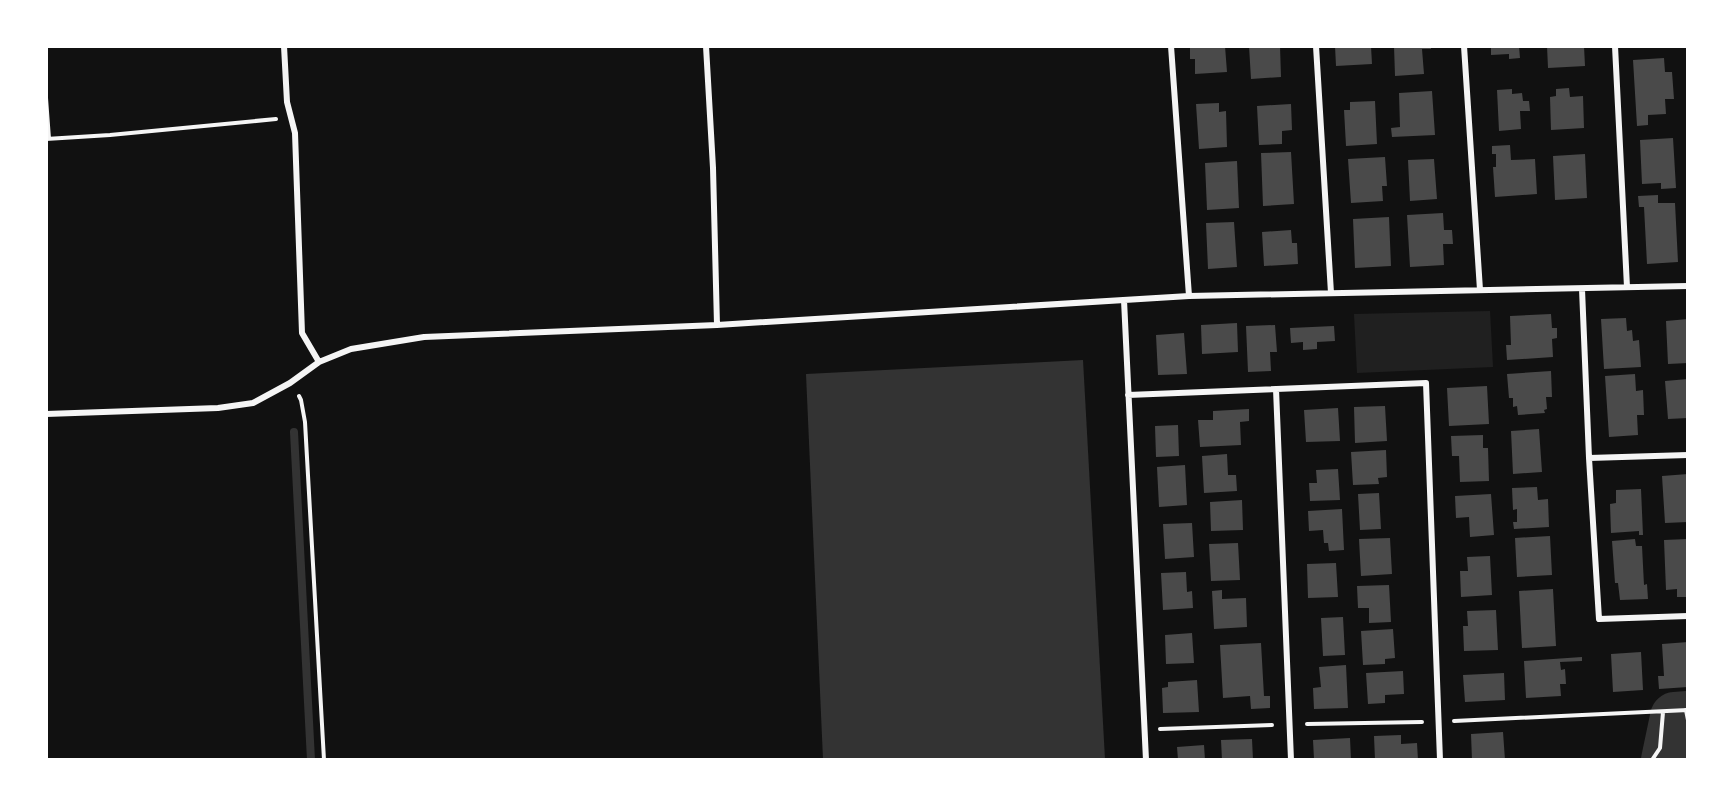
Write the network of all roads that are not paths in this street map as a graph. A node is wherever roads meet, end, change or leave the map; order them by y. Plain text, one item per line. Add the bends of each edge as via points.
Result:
1 (284, 46) edge
2 (706, 46) edge
3 (1171, 46) edge
4 (1316, 46) edge
5 (1464, 46) edge
6 (1615, 46) edge
7 (1688, 286) edge
8 (1627, 287) junction
9 (1582, 289) junction
10 (1480, 290) junction
11 (1331, 292) junction
12 (1189, 296) junction
13 (1124, 300) junction
14 (717, 325) junction
15 (319, 362) junction
16 (1276, 389) junction
17 (1128, 395) junction
18 (46, 414) edge
19 (1688, 455) edge
20 (1589, 458) junction
21 (1688, 616) edge
22 (1146, 759) edge
23 (1291, 759) edge
24 (1440, 759) edge

1 - 15 street via 287,102 295,133 302,333
2 - 14 street
3 - 12 street
4 - 11 street
5 - 10 street
6 - 8 street
7 - 8 street
8 - 9 street
9 - 10 street
9 - 20 street
10 - 11 street
11 - 12 street
12 - 13 street
13 - 14 street
13 - 17 street
14 - 15 street via 424,337 351,349
15 - 18 street via 253,403 218,408
16 - 17 street
16 - 23 street
16 - 24 street via 1426,383
17 - 22 street
19 - 20 street
20 - 21 street via 1599,619

